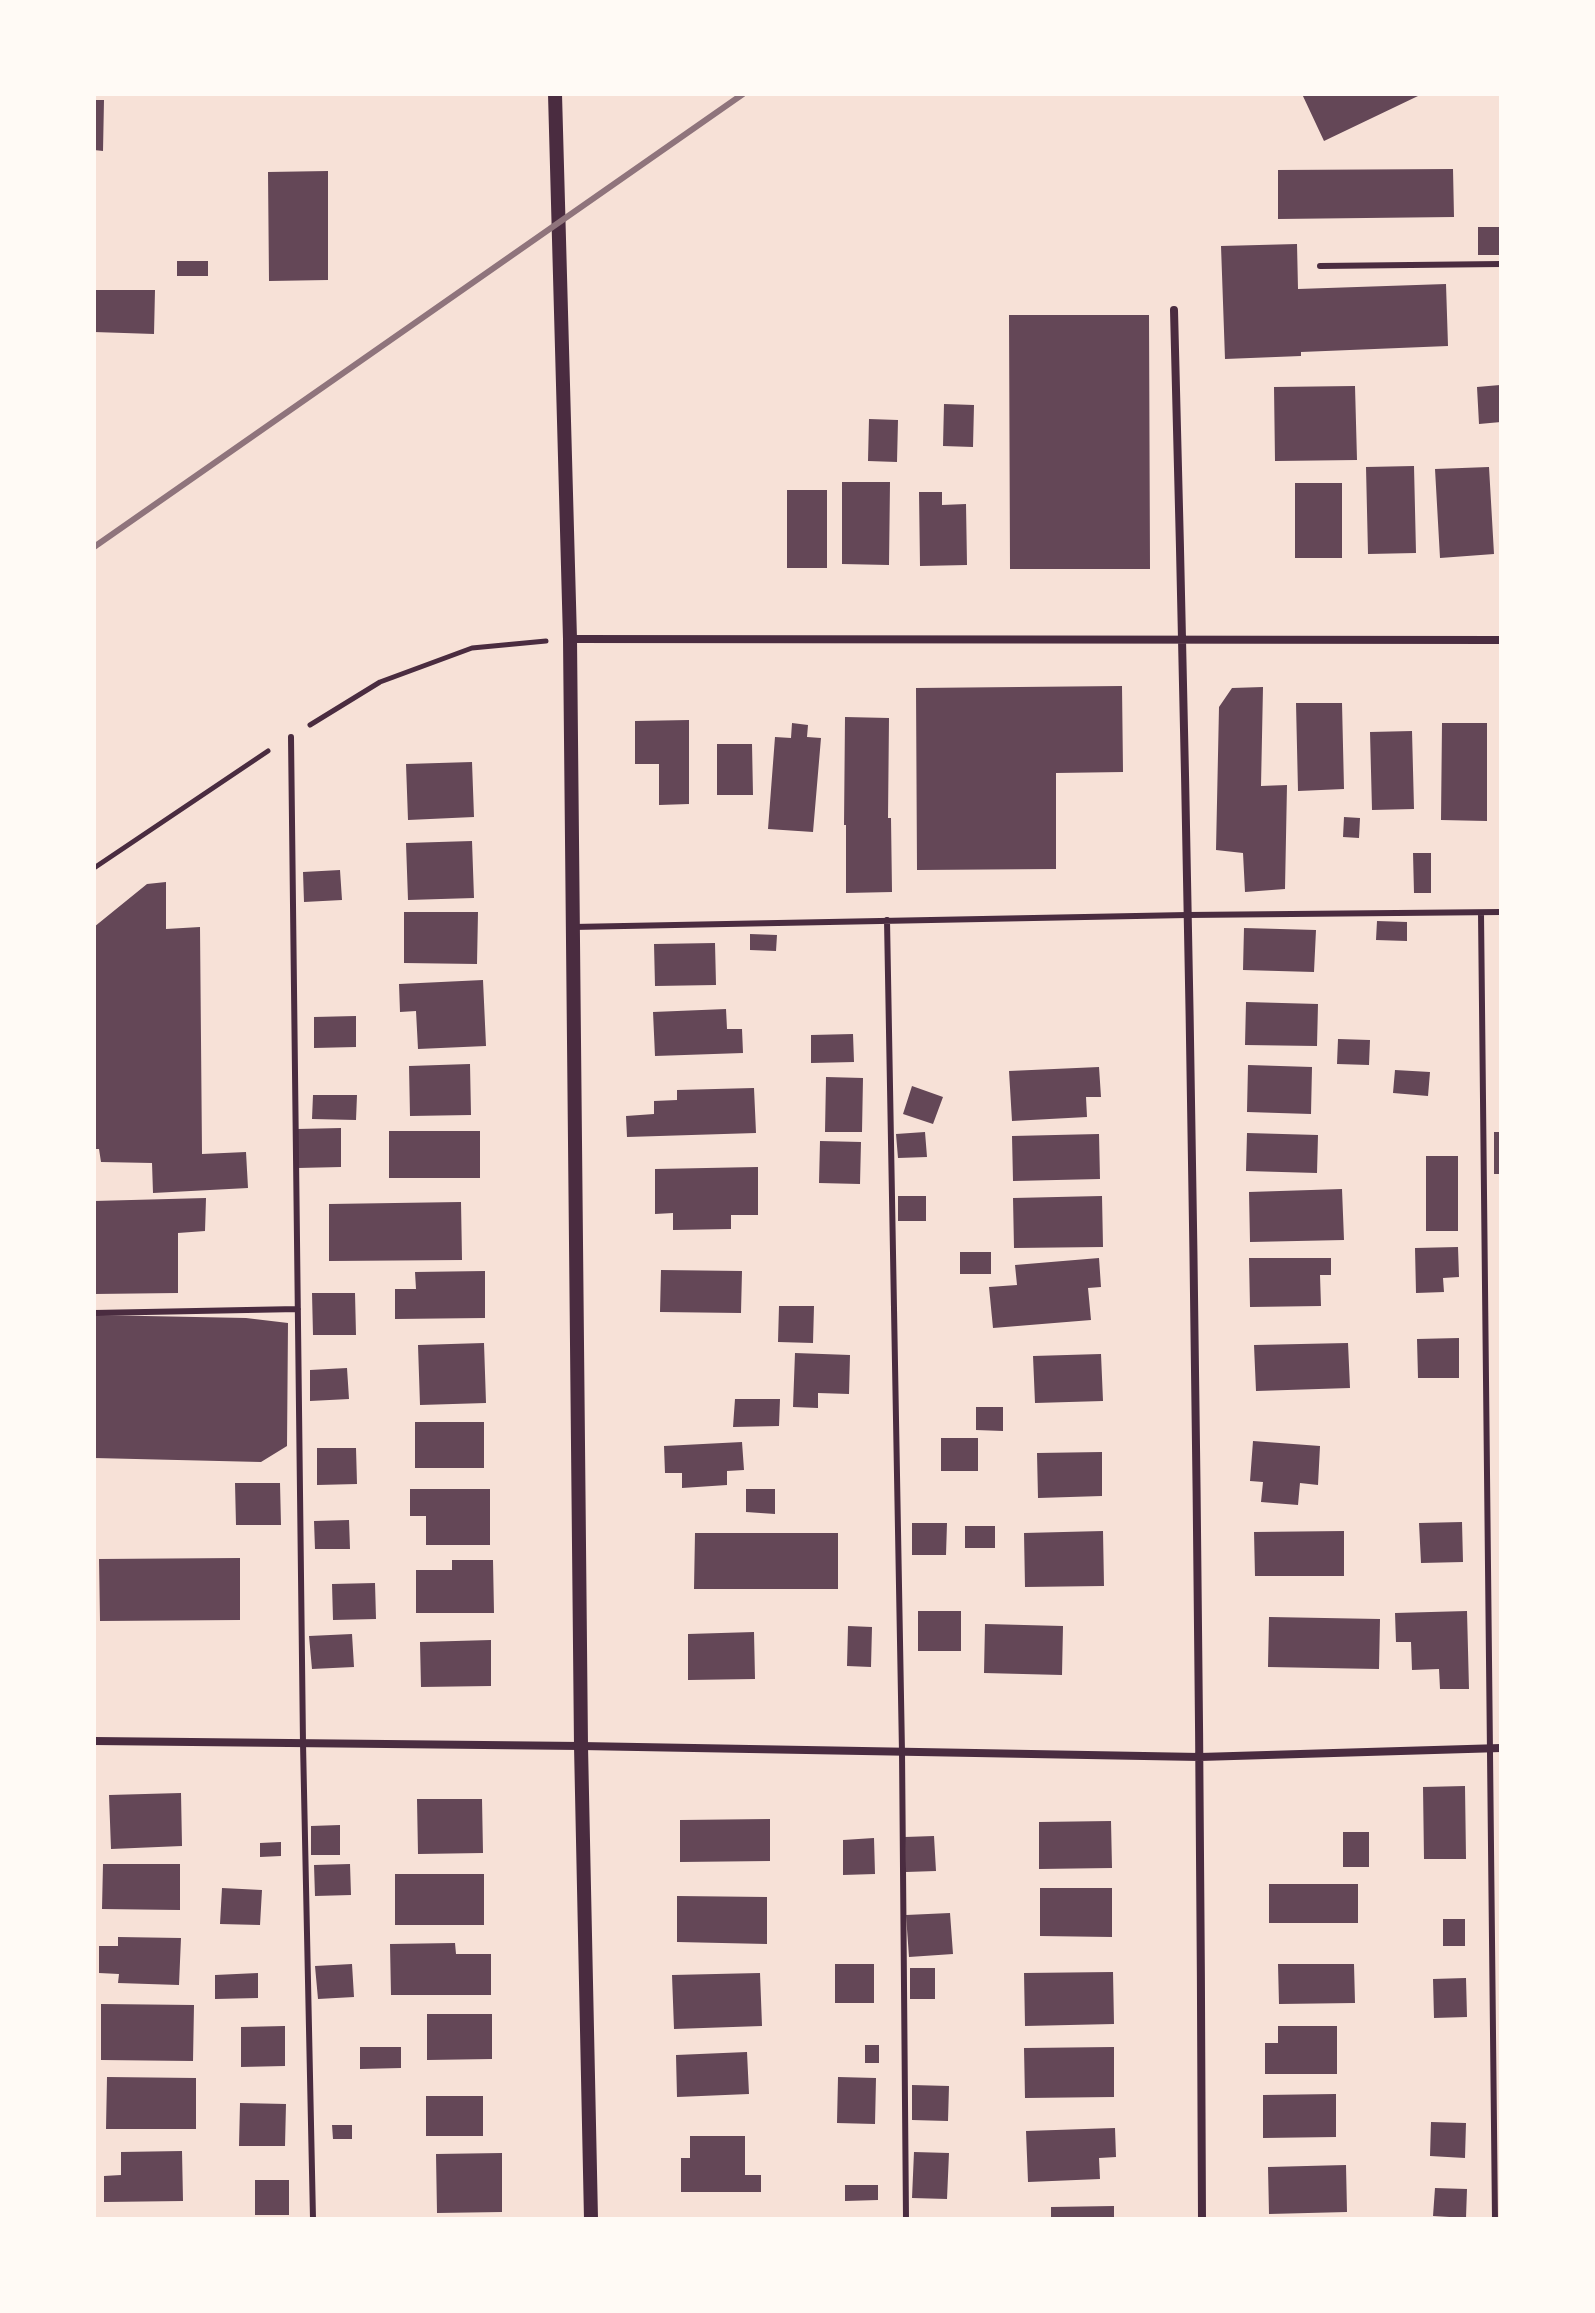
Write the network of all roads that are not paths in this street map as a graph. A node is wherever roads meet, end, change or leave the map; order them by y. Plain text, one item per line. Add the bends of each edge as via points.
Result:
1 (555, 94) edge
2 (1501, 264) edge
3 (1320, 266) dead end
4 (1174, 310) dead end
5 (570, 639) junction
6 (1183, 640) junction
7 (1501, 640) edge
8 (291, 737) road end
9 (1501, 912) edge
10 (1481, 913) junction
11 (1187, 915) junction
12 (887, 920) junction
13 (573, 927) junction
14 (298, 1309) junction
15 (94, 1313) edge
16 (94, 1741) edge
17 (303, 1743) junction
18 (581, 1746) junction
19 (1496, 1748) edge
20 (902, 1752) junction
21 (1200, 1757) junction
22 (313, 2219) edge
23 (591, 2219) edge
24 (906, 2219) edge
25 (1202, 2219) edge
26 (1495, 2219) edge

1 - 5 street
2 - 3 lane
4 - 6 street
5 - 6 street
5 - 13 street
6 - 7 street
6 - 11 street
8 - 14 lane
9 - 10 lane
10 - 11 lane
10 - 19 lane
11 - 12 lane
11 - 21 street
12 - 13 lane
12 - 20 lane
13 - 18 street
14 - 15 lane
14 - 17 lane
16 - 17 street
17 - 18 street
17 - 22 lane
18 - 20 street
18 - 23 street
19 - 21 street
19 - 26 lane
20 - 21 street
20 - 24 lane
21 - 25 street

